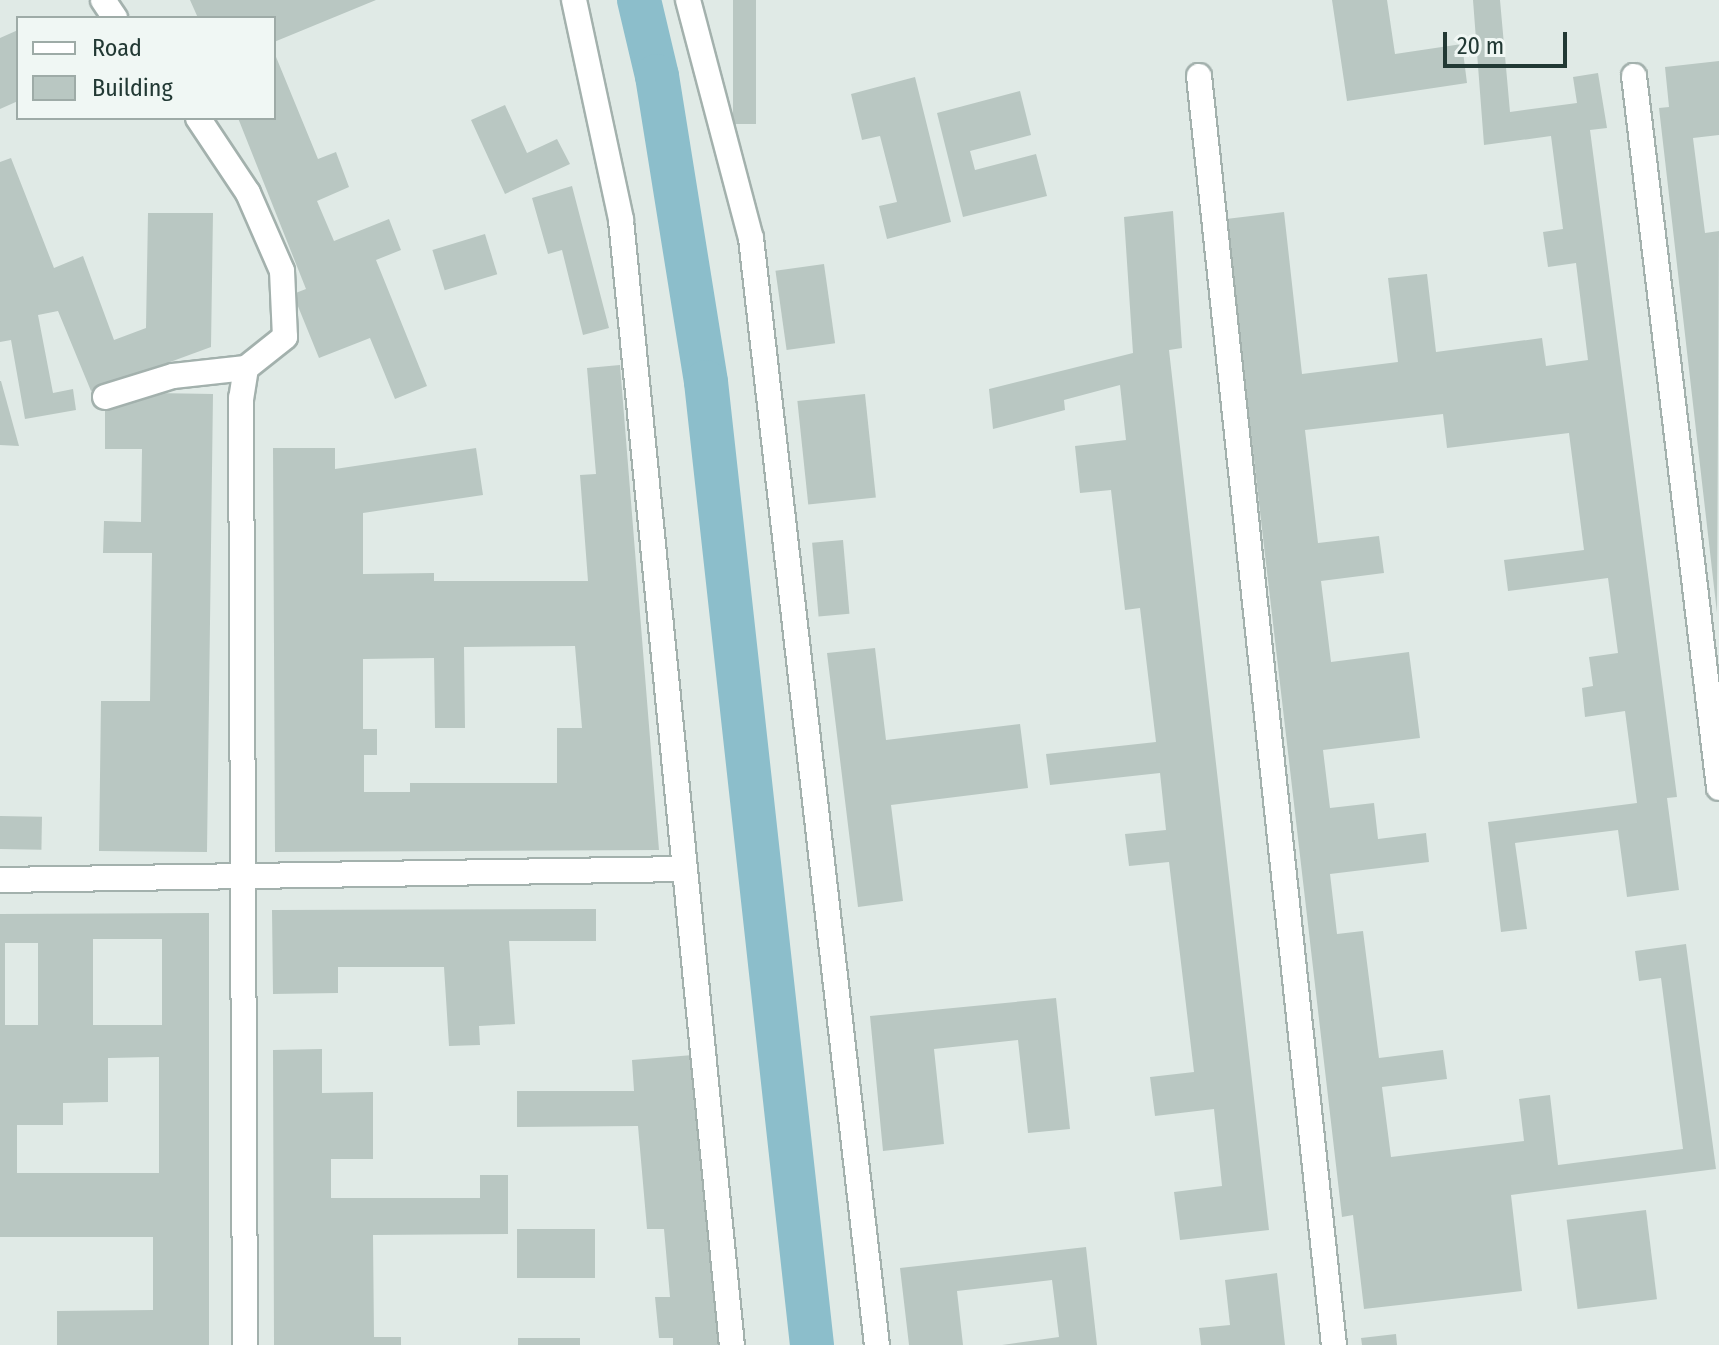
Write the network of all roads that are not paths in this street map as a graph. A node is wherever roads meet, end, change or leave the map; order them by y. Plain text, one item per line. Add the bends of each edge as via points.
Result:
1 (574, 0) edge
2 (688, 0) edge
3 (1199, 76) dead end
4 (1634, 76) dead end
5 (199, 120) edge
6 (246, 368) junction
7 (105, 397) dead end
8 (1719, 788) edge
9 (684, 869) junction
10 (246, 874) junction
11 (0, 880) edge
12 (245, 1345) edge
13 (732, 1345) edge
14 (877, 1345) edge
15 (1334, 1345) edge

1 - 9 street via 621,220
2 - 14 street via 751,238
3 - 15 street
4 - 8 street
5 - 6 street via 248,193 282,271 285,337
6 - 7 street via 173,376
6 - 10 street via 241,414
9 - 10 street
9 - 13 street
10 - 11 street
10 - 12 street

